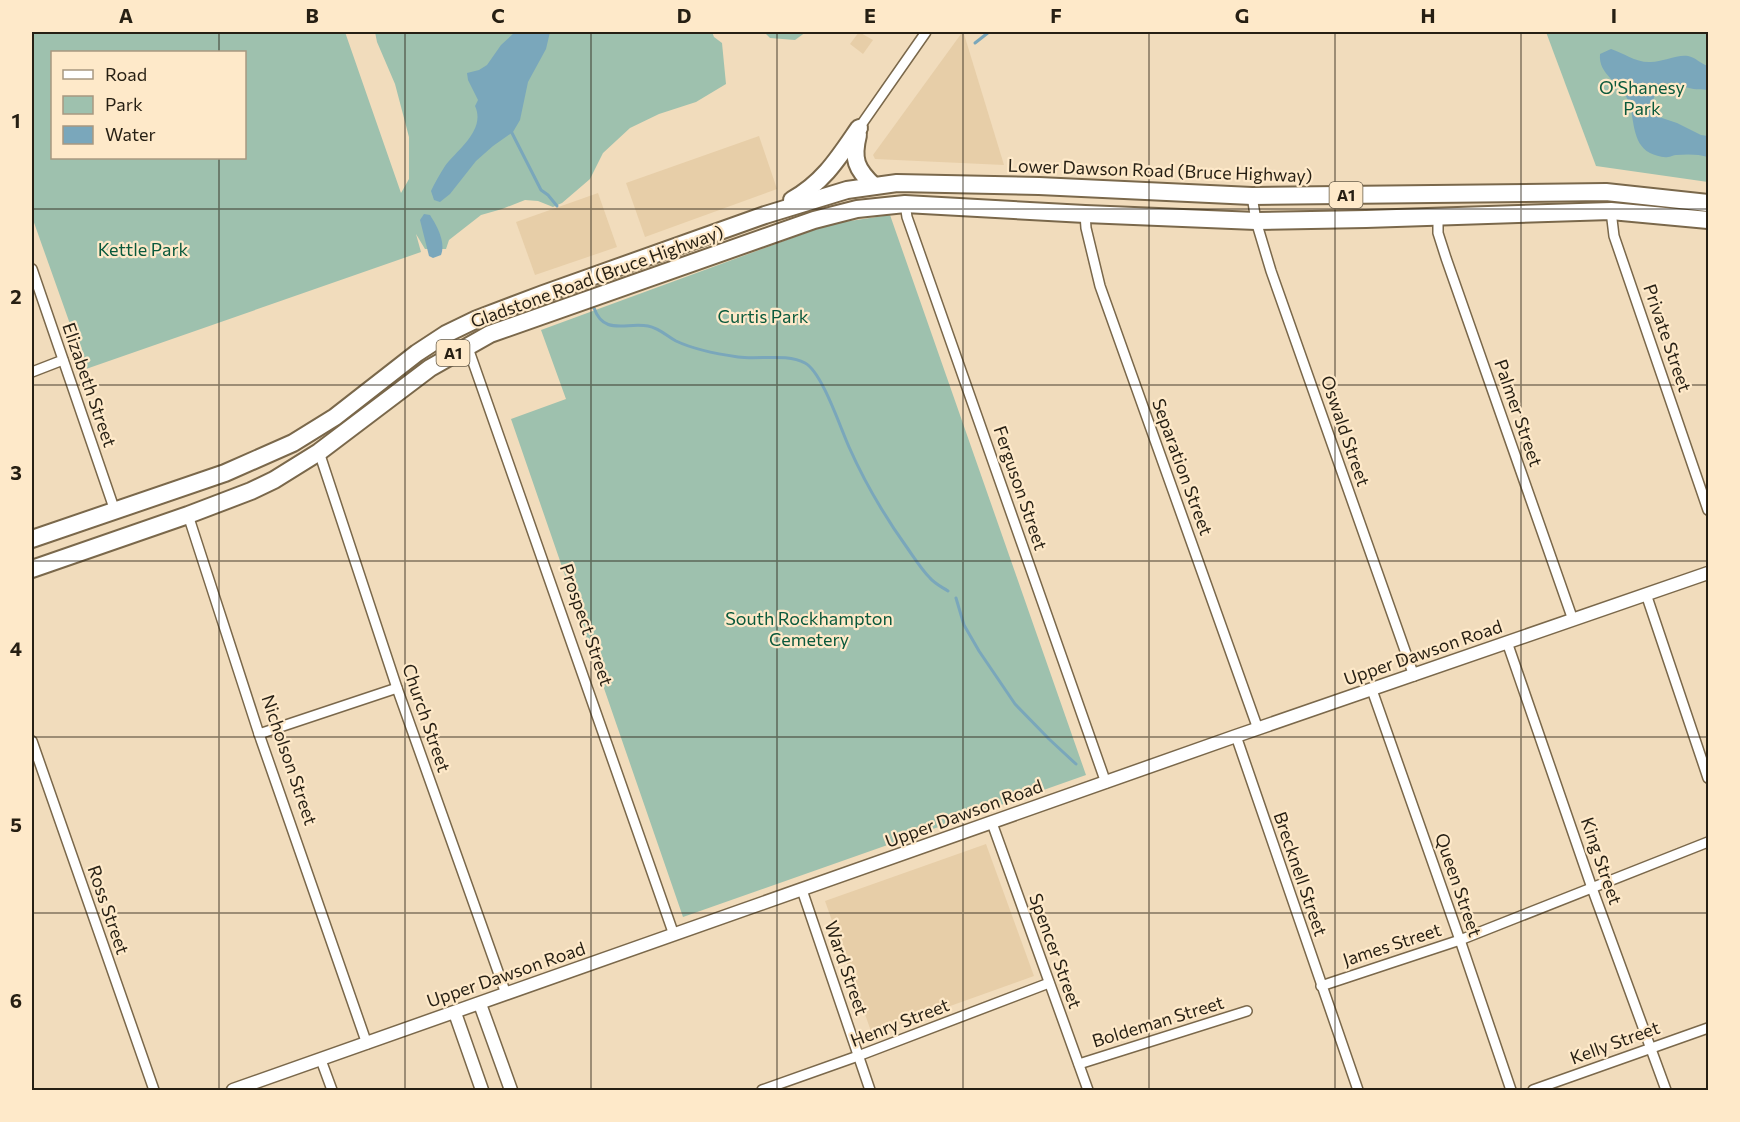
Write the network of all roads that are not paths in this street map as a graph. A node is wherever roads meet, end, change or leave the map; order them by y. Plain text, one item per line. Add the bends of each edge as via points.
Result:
1 (926, 32) edge
2 (859, 128) junction
3 (897, 183) joint
4 (874, 186) junction
5 (1252, 196) junction
6 (1708, 203) edge
7 (905, 204) junction
8 (1611, 211) junction
9 (1085, 214) junction
10 (765, 215) junction
11 (1438, 216) junction
12 (1708, 220) edge
13 (1256, 221) junction
14 (32, 269) edge
15 (459, 327) junction
16 (467, 345) junction
17 (63, 360) junction
18 (32, 372) edge
19 (319, 452) junction
20 (179, 488) junction
21 (1708, 510) edge
22 (114, 511) junction
23 (188, 515) junction
24 (32, 539) edge
25 (32, 569) edge
26 (1708, 573) edge
27 (1646, 594) junction
28 (1573, 620) junction
29 (1507, 642) junction
30 (1414, 676) junction
31 (397, 688) junction
32 (1372, 690) junction
33 (1258, 729) junction
34 (259, 734) junction
35 (1236, 736) junction
36 (32, 741) edge
37 (1708, 778) edge
38 (1106, 783) junction
39 (992, 823) junction
40 (1708, 842) edge
41 (1592, 888) junction
42 (802, 890) junction
43 (674, 935) junction
44 (1460, 940) junction
45 (1049, 983) junction
46 (1321, 986) junction
47 (506, 994) junction
48 (480, 1004) junction
49 (1247, 1011) dead end
50 (455, 1013) junction
51 (1708, 1028) edge
52 (367, 1044) junction
53 (1651, 1048) junction
54 (858, 1056) junction
55 (321, 1060) junction
56 (1079, 1064) junction
57 (154, 1090) edge
58 (233, 1090) edge
59 (332, 1090) edge
60 (482, 1090) edge
61 (511, 1090) edge
62 (762, 1090) edge
63 (870, 1090) edge
64 (1088, 1090) edge
65 (1358, 1090) edge
66 (1511, 1090) edge
67 (1533, 1090) edge
68 (1666, 1090) edge

1 - 2 street
2 - 4 highway via 855,159
2 - 10 highway via 819,182
3 - 4 highway, Gladstone Road (Bruce Highway) / A1
3 - 5 highway, Lower Dawson Road (Bruce Highway) / A1
4 - 10 highway, Gladstone Road (Bruce Highway) / A1 via 836,193
5 - 6 highway, Lower Dawson Road (Bruce Highway) / A1 via 1606,192
5 - 13 street, Oswald Street
7 - 9 highway, A1
7 - 16 highway, Gladstone Road (Bruce Highway) / A1 via 857,208 814,220 514,324
7 - 38 street, Ferguson Street
8 - 11 highway, A1
8 - 12 highway, A1
8 - 21 street, Private Street via 1614,236
9 - 13 highway, A1
9 - 33 street, Separation Street via 1100,286
10 - 15 highway, Gladstone Road (Bruce Highway) / A1
11 - 13 highway, A1
11 - 28 street, Palmer Street via 1438,233 1446,258
13 - 30 street, Oswald Street
14 - 17 street, Elizabeth Street
15 - 16 highway, Prospect Street
15 - 20 highway, Gladstone Road (Bruce Highway) / A1 via 417,353 309,435 225,473
16 - 19 highway, Gladstone Road (Bruce Highway) / A1 via 409,382
16 - 43 street, Prospect Street
17 - 18 street
17 - 22 street, Elizabeth Street
19 - 23 highway, Gladstone Road (Bruce Highway) / A1 via 267,483
19 - 31 street, Church Street
20 - 22 highway, Gladstone Road (Bruce Highway) / A1
20 - 23 highway, Nicholson Street
22 - 24 highway, Gladstone Road (Bruce Highway) / A1
23 - 25 highway, Gladstone Road (Bruce Highway) / A1
23 - 34 street, Nicholson Street
26 - 27 street, Upper Dawson Road
27 - 28 street, Upper Dawson Road
27 - 37 street
28 - 29 street, Upper Dawson Road
29 - 30 street, Upper Dawson Road
29 - 41 street, King Street
30 - 32 street, Upper Dawson Road
31 - 34 street
31 - 47 street, Church Street
32 - 33 street, Upper Dawson Road
32 - 44 street, Queen Street
33 - 35 street, Upper Dawson Road
34 - 52 street, Nicholson Street
35 - 38 street, Upper Dawson Road
35 - 46 street, Brecknell Street
36 - 57 street, Ross Street
38 - 39 street, Upper Dawson Road
39 - 42 street, Upper Dawson Road
39 - 45 street, Spencer Street
40 - 41 street, James Street
41 - 44 street, James Street
41 - 53 street, King Street
42 - 43 street, Upper Dawson Road
42 - 54 street, Ward Street
43 - 47 street, Upper Dawson Road
44 - 46 street, James Street
44 - 66 street, Queen Street
45 - 54 street, Henry Street
45 - 56 street, Spencer Street
46 - 65 street, Brecknell Street
47 - 48 street, Upper Dawson Road
48 - 50 street, Upper Dawson Road
48 - 61 street
49 - 56 street, Boldeman Street
50 - 52 street, Upper Dawson Road
50 - 60 street
51 - 53 street, Kelly Street
52 - 55 street, Upper Dawson Road
53 - 67 street, Kelly Street
53 - 68 street, King Street
54 - 62 street, Henry Street
54 - 63 street, Ward Street
55 - 58 street, Upper Dawson Road
55 - 59 street
56 - 64 street, Spencer Street

